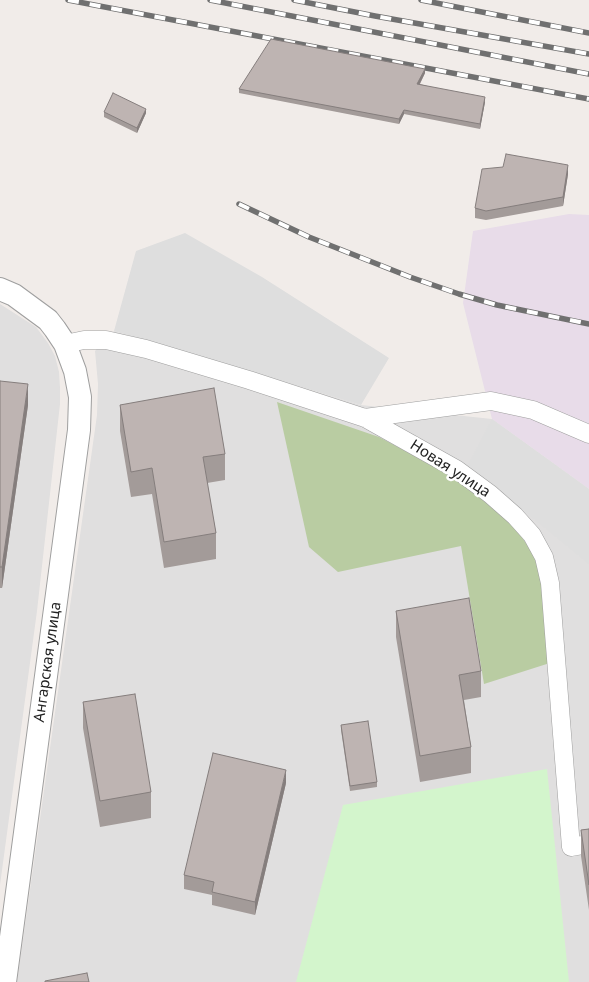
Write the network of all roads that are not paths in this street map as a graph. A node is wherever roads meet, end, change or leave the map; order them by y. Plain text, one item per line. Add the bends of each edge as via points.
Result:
1 (0, 289) edge
2 (65, 344) junction
3 (366, 418) junction
4 (589, 434) edge
5 (589, 844) edge
6 (5, 982) edge

1 - 2 street, Ангарская улица via 14,295 48,320
2 - 3 street, Новая улица via 106,340 146,349
2 - 6 street, Ангарская улица via 75,370 80,397 79,430
3 - 4 street via 491,401 533,410
3 - 5 street, Новая улица via 456,469 490,494 532,535 544,557 553,606 570,847

